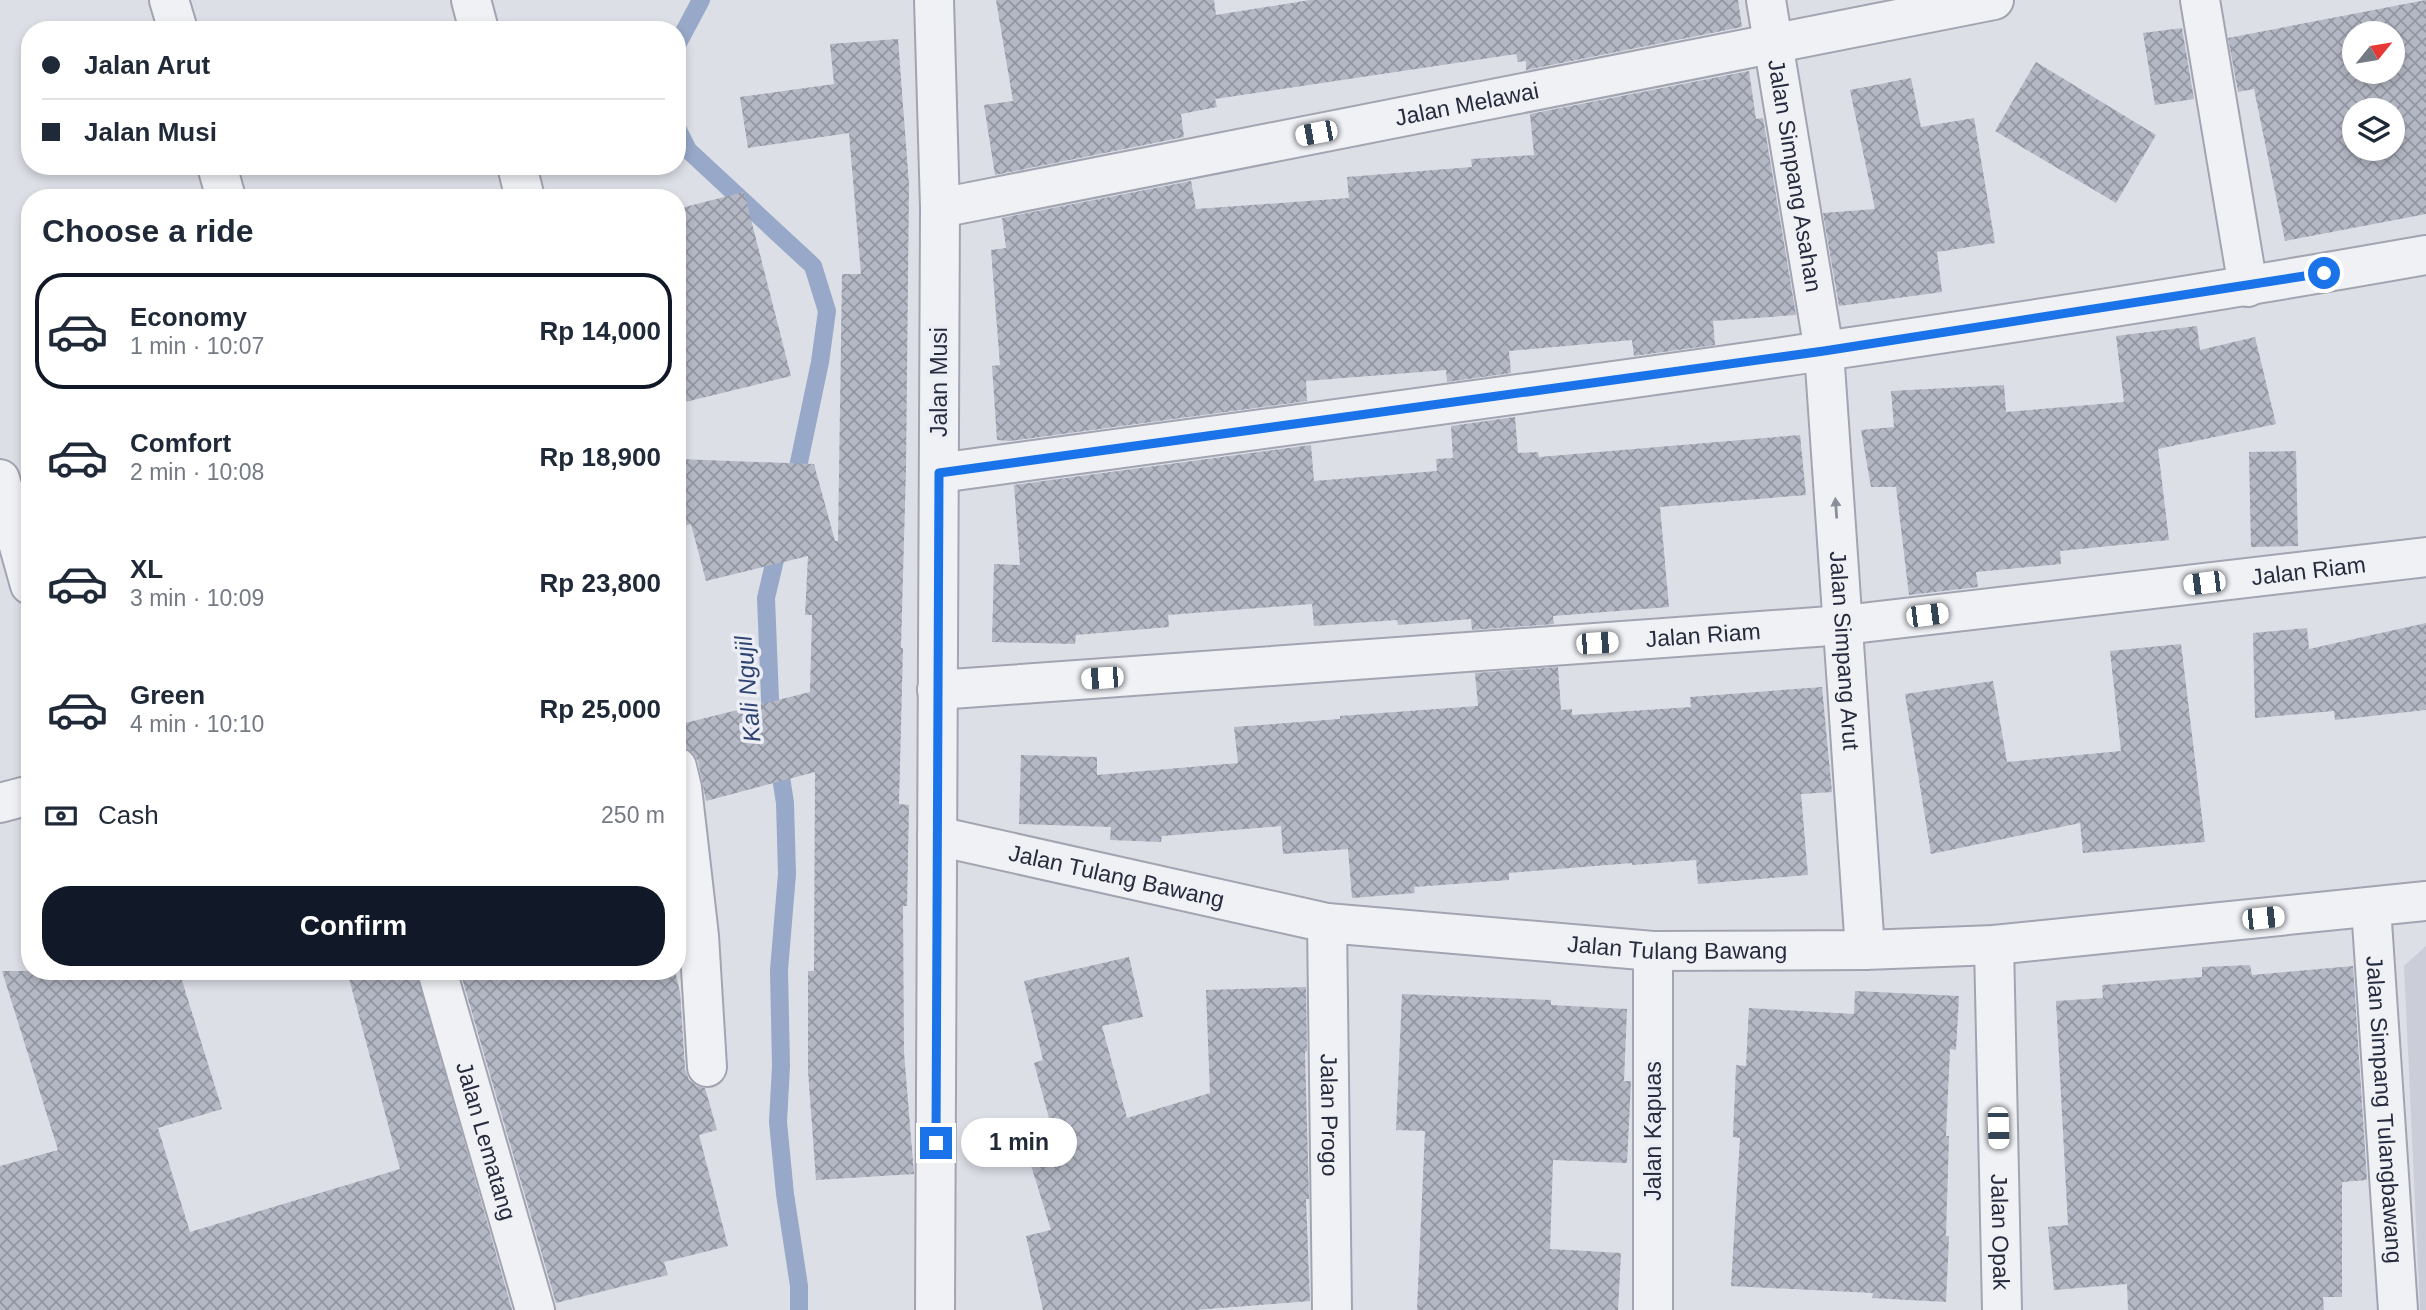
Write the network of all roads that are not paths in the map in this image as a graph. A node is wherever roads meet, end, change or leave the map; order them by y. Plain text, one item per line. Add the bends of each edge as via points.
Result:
1 (169, 0) edge
2 (471, 0) edge
3 (934, 0) edge
4 (1766, 0) edge
5 (1994, 0) edge
6 (2200, 0) edge
7 (175, 21) edge
8 (477, 21) edge
9 (1773, 43) junction
10 (940, 208) junction
11 (2426, 255) edge
12 (2248, 287) junction
13 (1824, 351) junction
14 (939, 473) junction
15 (0, 479) edge
16 (21, 553) edge
17 (2426, 557) edge
18 (1844, 625) junction
19 (937, 690) junction
20 (21, 797) edge
21 (0, 803) edge
22 (686, 823) edge
23 (937, 836) junction
24 (2426, 901) edge
25 (2371, 908) junction
26 (1327, 923) junction
27 (1994, 945) junction
28 (1865, 950) junction
29 (1653, 951) junction
30 (440, 980) edge
31 (707, 1067) dead end
32 (535, 1310) edge
33 (935, 1310) edge
34 (1332, 1310) edge
35 (1653, 1310) edge
36 (2002, 1310) edge
37 (2398, 1310) edge

1 - 7 street
2 - 8 street
3 - 10 street, Jalan Musi
4 - 9 street, Jalan Simpang Asahan
5 - 9 street, Jalan Melawai
6 - 12 street
9 - 10 street, Jalan Melawai
9 - 13 street, Jalan Simpang Asahan
10 - 14 street, Jalan Musi
11 - 12 street
12 - 13 street
13 - 14 street
18 -> 13 street, Jalan Simpang Arut
14 - 19 street, Jalan Musi
15 - 16 street
17 - 18 street, Jalan Riam
18 - 19 street, Jalan Riam
18 - 28 street, Jalan Simpang Arut
19 - 23 street, Jalan Musi
20 - 21 street
22 - 31 street
23 - 26 street, Jalan Tulang Bawang
23 - 33 street, Jalan Musi
24 - 25 street, Jalan Tulang Bawang
25 - 27 street, Jalan Tulang Bawang
25 - 37 street, Jalan Simpang Tulangbawang
26 - 29 street, Jalan Tulang Bawang
26 - 34 street, Jalan Progo
27 - 28 street, Jalan Tulang Bawang
27 - 36 street, Jalan Opak
28 - 29 street, Jalan Tulang Bawang
29 - 35 street, Jalan Kapuas
30 - 32 street, Jalan Lematang

